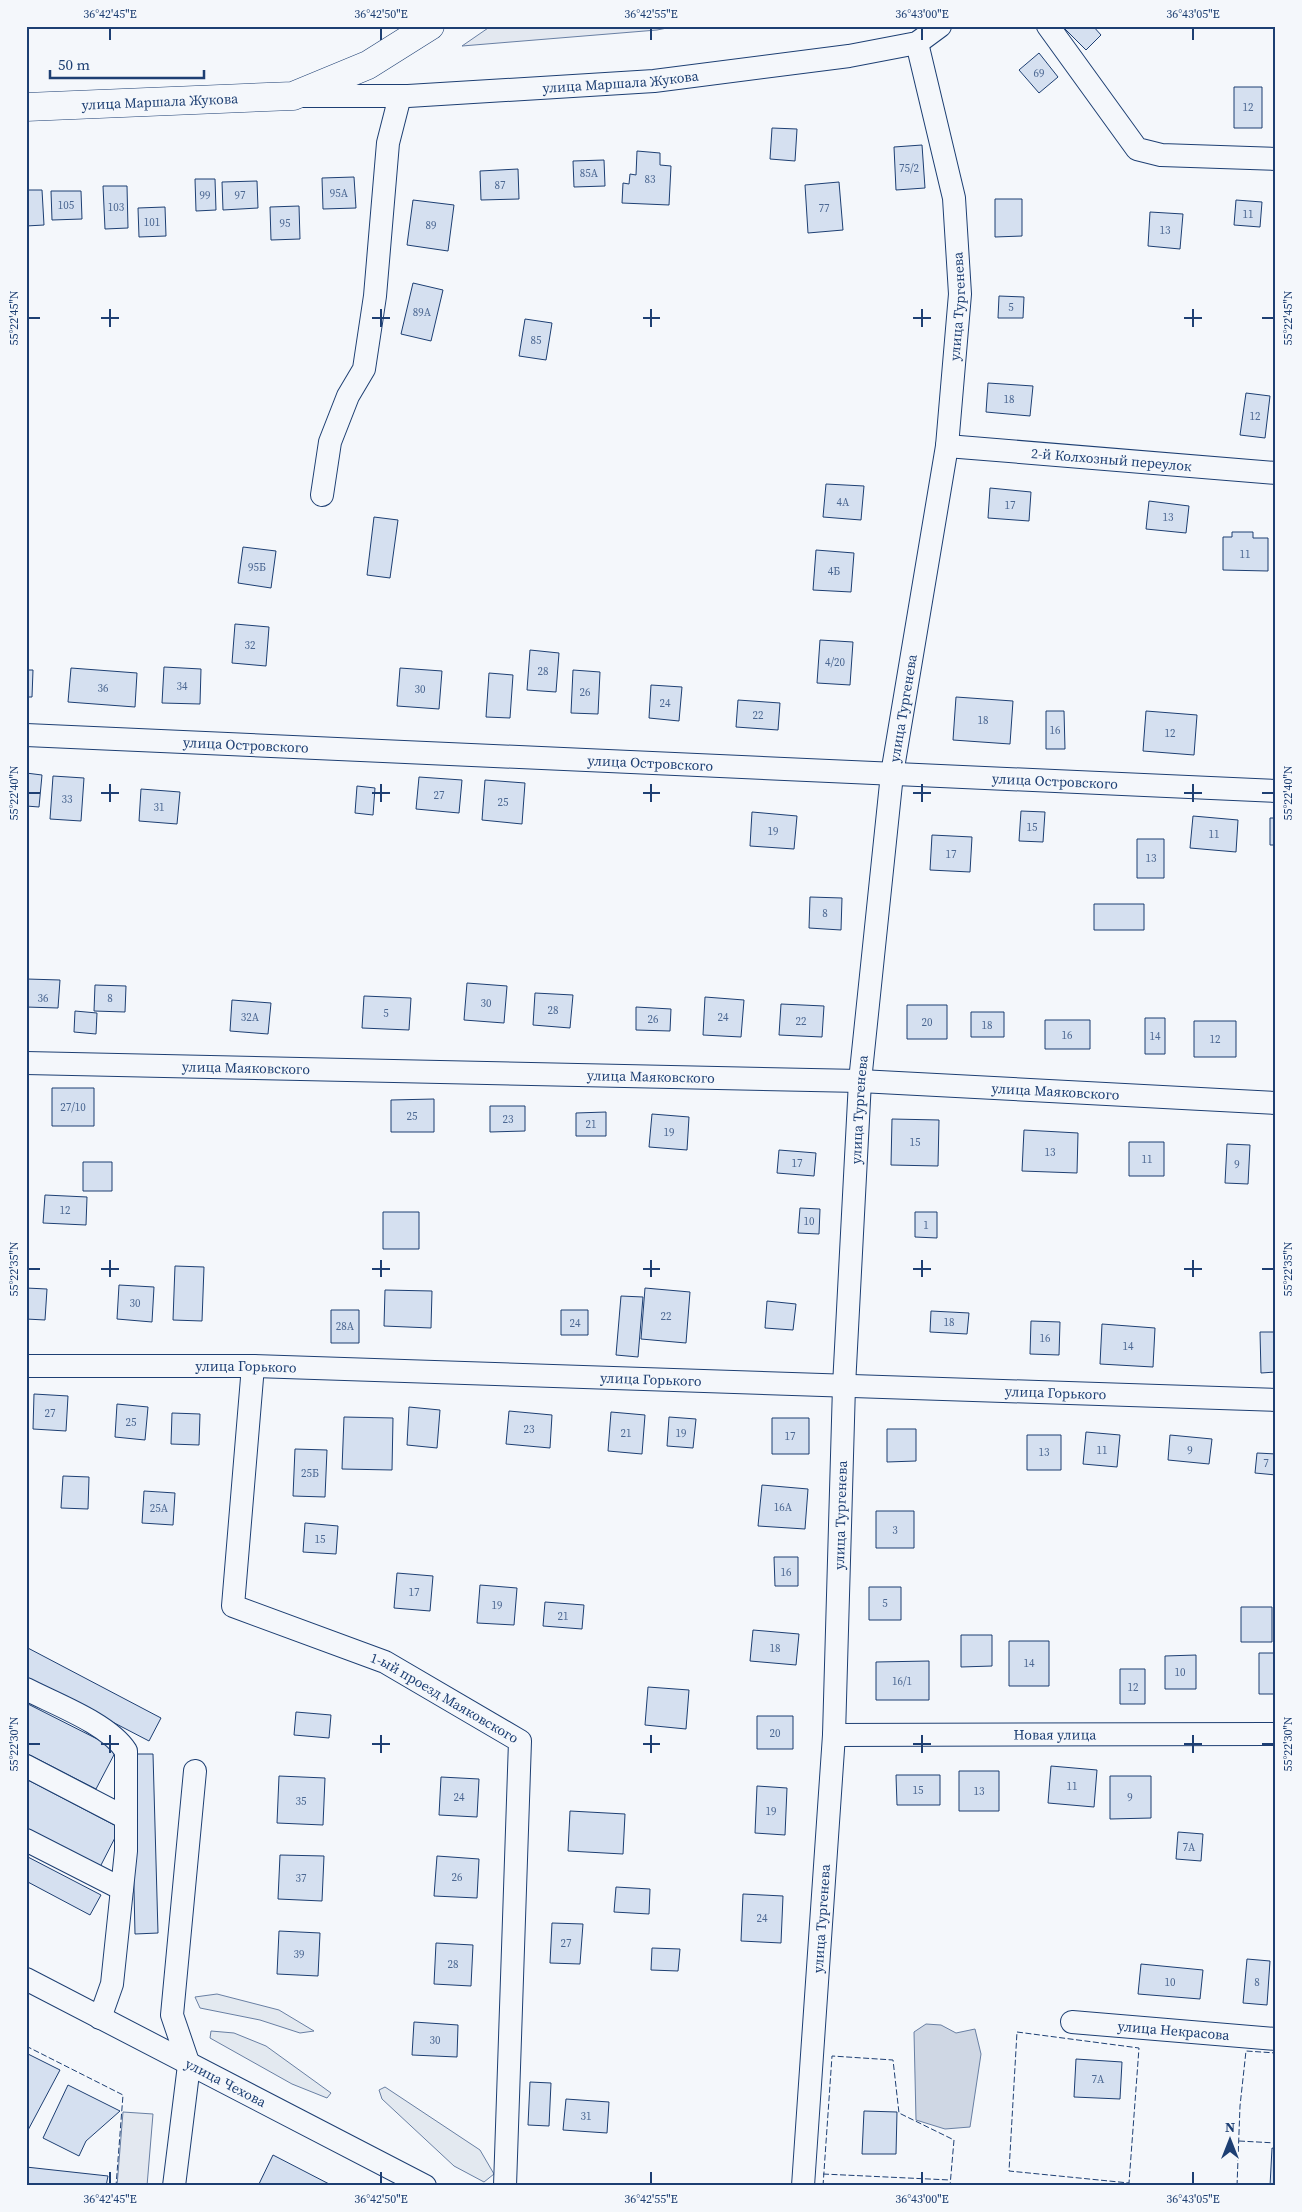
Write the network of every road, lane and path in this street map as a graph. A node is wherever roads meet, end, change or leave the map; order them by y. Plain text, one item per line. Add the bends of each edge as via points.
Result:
1 (430, 26) edge
2 (940, 26) edge
3 (1048, 26) edge
4 (917, 44) junction
5 (293, 96) junction
6 (400, 96) junction
7 (26, 107) edge
8 (1276, 158) edge
9 (946, 446) junction
10 (1276, 473) edge
11 (322, 495) dead end
12 (26, 735) edge
13 (892, 774) junction
14 (1276, 791) edge
15 (26, 1063) edge
16 (860, 1081) junction
17 (1276, 1103) edge
18 (26, 1366) edge
19 (253, 1366) junction
20 (844, 1386) junction
21 (1276, 1400) edge
22 (26, 1689) edge
23 (1276, 1734) edge
24 (834, 1735) junction
25 (26, 1766) edge
26 (195, 1771) dead end
27 (126, 1818) junction
28 (26, 1840) edge
29 (122, 1889) junction
30 (26, 1979) edge
31 (100, 2018) junction
32 (1072, 2022) dead end
33 (1276, 2039) edge
34 (189, 2065) junction
35 (174, 2186) edge
36 (425, 2186) edge
37 (505, 2186) edge
38 (804, 2186) edge

1 - 5 main road, улица Маршала Жукова via 368,65
2 - 4 street, улица Маршала Жукова
3 - 8 street via 1137,149 1161,155
4 - 6 street, улица Маршала Жукова via 654,81
4 - 9 street, улица Тургенева via 954,198 960,294
5 - 6 street, улица Маршала Жукова
5 - 7 main road, улица Маршала Жукова
6 - 11 street via 388,143 364,369 348,396 330,442
9 - 10 street, 2-й Колхозный переулок
9 - 13 street, улица Тургенева
12 - 13 street, улица Островского
13 - 14 street, улица Островского
13 - 16 street, улица Тургенева
15 - 16 street, улица Маяковского
16 - 17 street, улица Маяковского
16 - 20 street, улица Тургенева
18 - 19 street, улица Горького
19 - 20 street, улица Горького
19 - 37 street, 1-ый проезд Маяковского via 233,1606 386,1662 520,1742
20 - 21 street, улица Горького
20 - 24 street, улица Тургенева
22 - 27 street via 106,1730 118,1740 126,1751
23 - 24 street, Новая улица
24 - 38 street, улица Тургенева
25 - 27 street
26 - 34 street via 172,2015
27 - 29 street
28 - 29 street
29 - 31 street via 112,1984
30 - 31 street, улица Чехова
31 - 34 street, улица Чехова
32 - 33 street, улица Некрасова
34 - 35 street
34 - 36 street, улица Чехова

